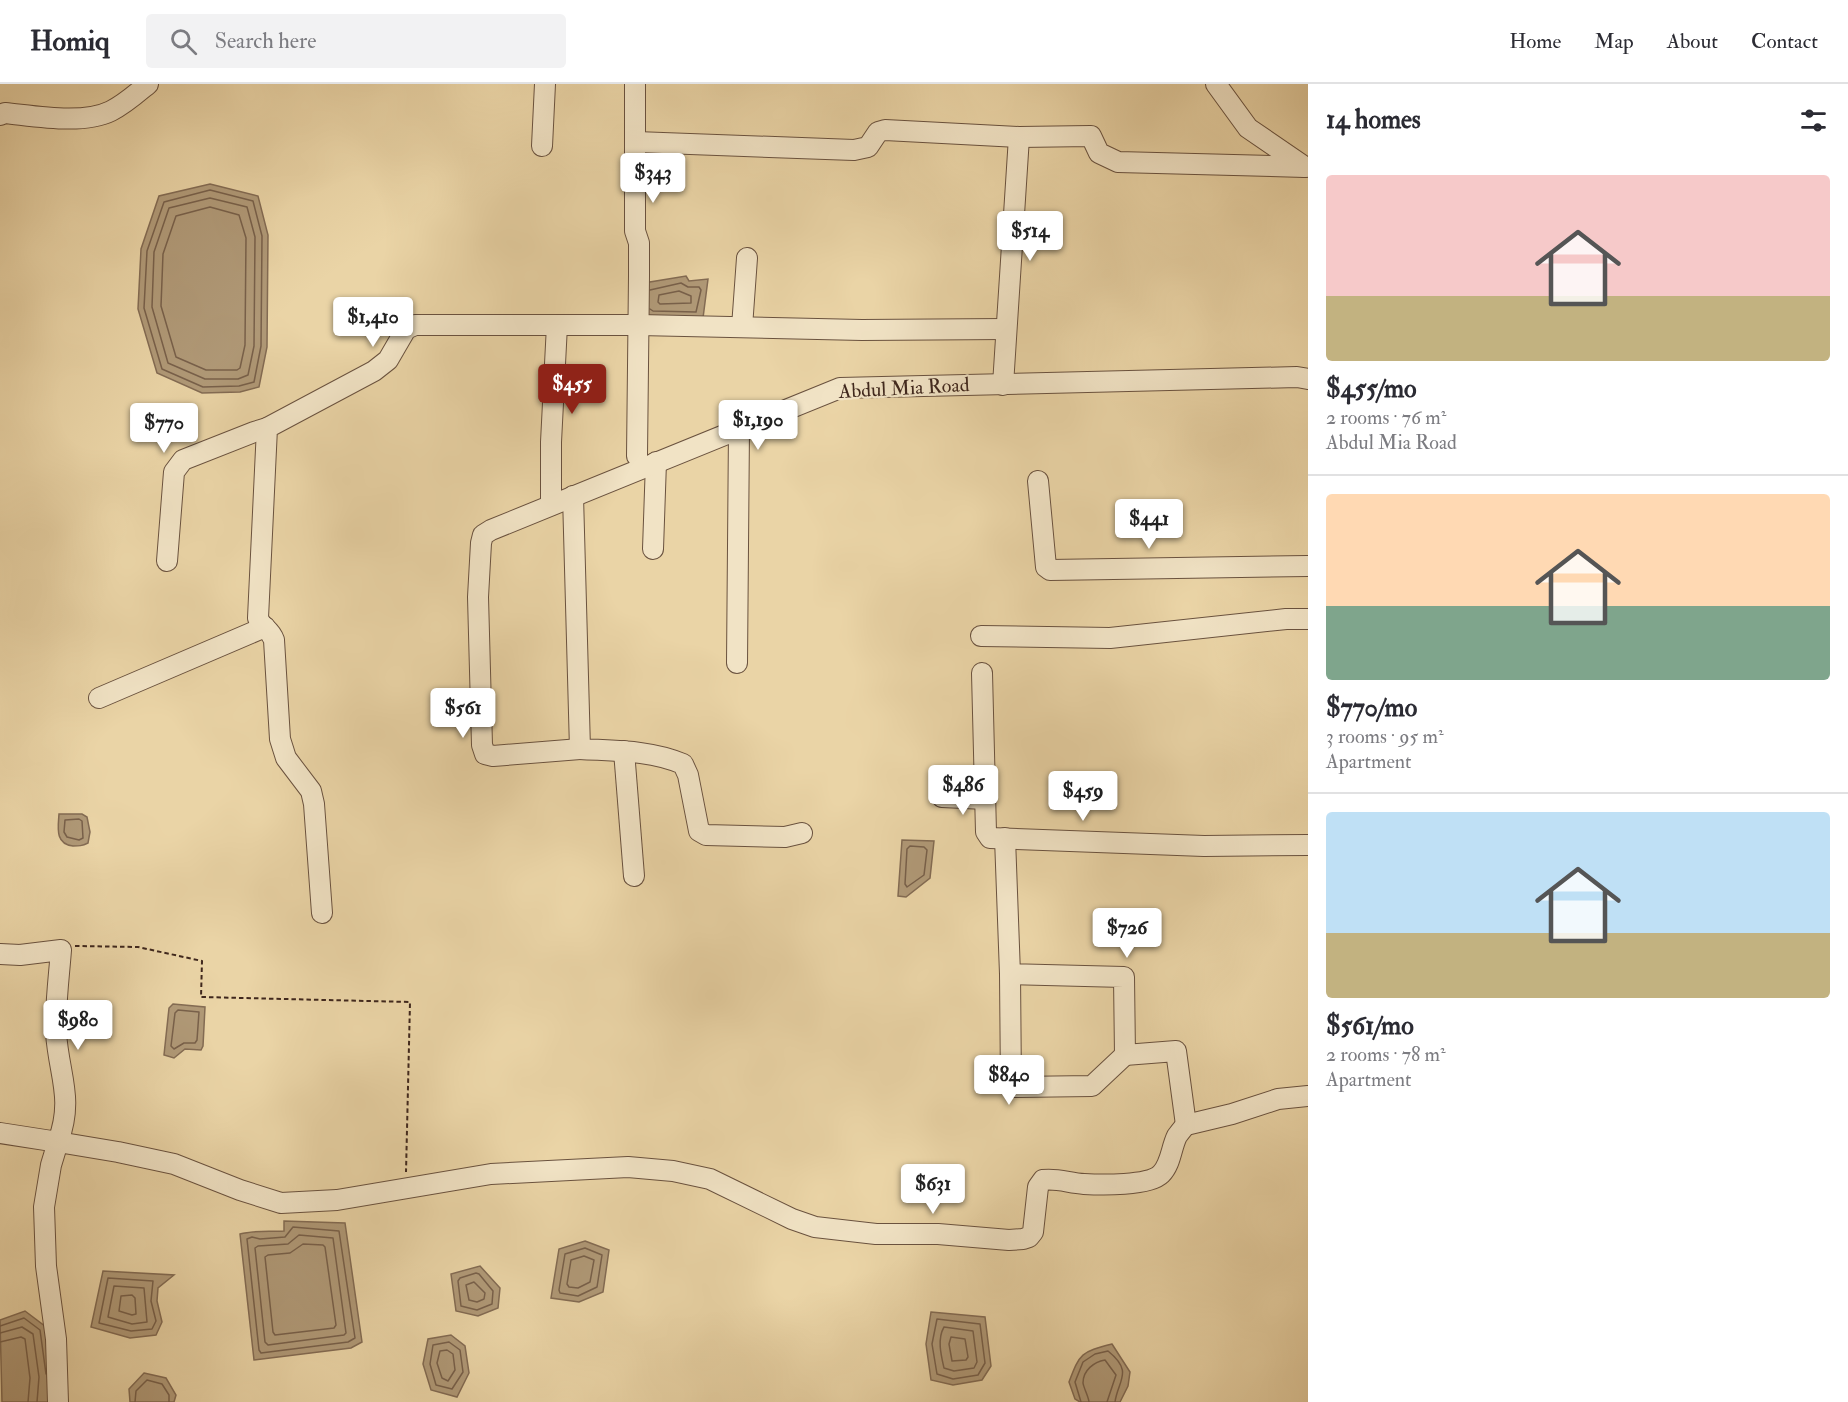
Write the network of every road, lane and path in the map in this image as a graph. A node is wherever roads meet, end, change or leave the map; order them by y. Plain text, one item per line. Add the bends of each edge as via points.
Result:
1 (148, 84) edge
2 (545, 84) edge
3 (635, 84) edge
4 (1216, 84) edge
5 (0, 115) edge
6 (1019, 137) junction
7 (636, 142) junction
8 (543, 146) dead end
9 (1307, 167) edge
10 (747, 258) dead end
11 (557, 324) junction
12 (639, 325) junction
13 (742, 327) junction
14 (1005, 329) junction
15 (1308, 380) edge
16 (1003, 385) junction
17 (267, 428) junction
18 (739, 429) junction
19 (637, 456) dead end
20 (656, 462) junction
21 (1038, 481) dead end
22 (573, 496) junction
23 (551, 505) junction
24 (653, 549) dead end
25 (167, 561) dead end
26 (1308, 566) edge
27 (1308, 619) edge
28 (265, 627) junction
29 (981, 636) dead end
30 (737, 663) dead end
31 (982, 673) dead end
32 (99, 698) dead end
33 (580, 750) junction
34 (624, 751) junction
35 (942, 796) dead end
36 (986, 799) junction
37 (802, 833) dead end
38 (1005, 838) junction
39 (1308, 845) edge
40 (634, 876) dead end
41 (322, 913) dead end
42 (61, 950) junction
43 (0, 954) edge
44 (1010, 974) junction
45 (1125, 1055) junction
46 (1308, 1096) edge
47 (1186, 1125) junction
48 (0, 1134) edge
49 (58, 1142) junction
50 (405, 1187) junction
51 (58, 1402) edge

1 - 5 street via 108,113 80,118
2 - 8 street
3 - 7 street
4 - 9 street via 1248,128
6 - 7 street via 885,130 878,132 867,147 854,150
6 - 9 street via 1091,136 1099,153 1119,162
6 - 14 street
7 - 12 street
10 - 13 street
11 - 12 street
11 - 17 street via 415,325 406,329 388,360 374,371
11 - 23 street
12 - 13 street
12 - 19 street
13 - 14 street
14 - 16 street
15 - 16 street, Abdul Mia Road via 1297,377
16 - 18 street, Abdul Mia Road via 840,388
17 - 25 street via 183,460 174,471
17 - 28 street via 258,618
18 - 20 street, Abdul Mia Road
18 - 30 street
20 - 22 street, Abdul Mia Road
20 - 24 street
21 - 26 street via 1050,570
22 - 23 street, Abdul Mia Road
22 - 33 street
23 - 33 street, Abdul Mia Road via 483,535 478,597 482,746 485,754 493,756
27 - 29 street via 1110,638
28 - 32 street
28 - 41 street via 274,640 280,739 286,758 311,791 314,804
31 - 36 street
33 - 34 street
34 - 37 street via 668,757 683,764 699,831 706,835 785,837
34 - 40 street
35 - 36 street
36 - 38 street via 987,837
38 - 39 street via 1204,846
38 - 44 street
42 - 43 street
42 - 49 street via 56,1035 67,1107
42 - 50 path via 138,947 202,961 201,997 410,1002
44 - 45 street via 1124,977
44 - 45 street via 1011,1088 1092,1086
45 - 47 street via 1176,1051
46 - 47 street via 1278,1099
47 - 50 street via 1161,1175 1153,1179 1104,1185 1042,1180 1033,1232 1023,1239 876,1234 815,1227 710,1179 628,1167 491,1174
48 - 49 street
49 - 50 street via 174,1164 281,1203 337,1200
49 - 51 street via 44,1207

